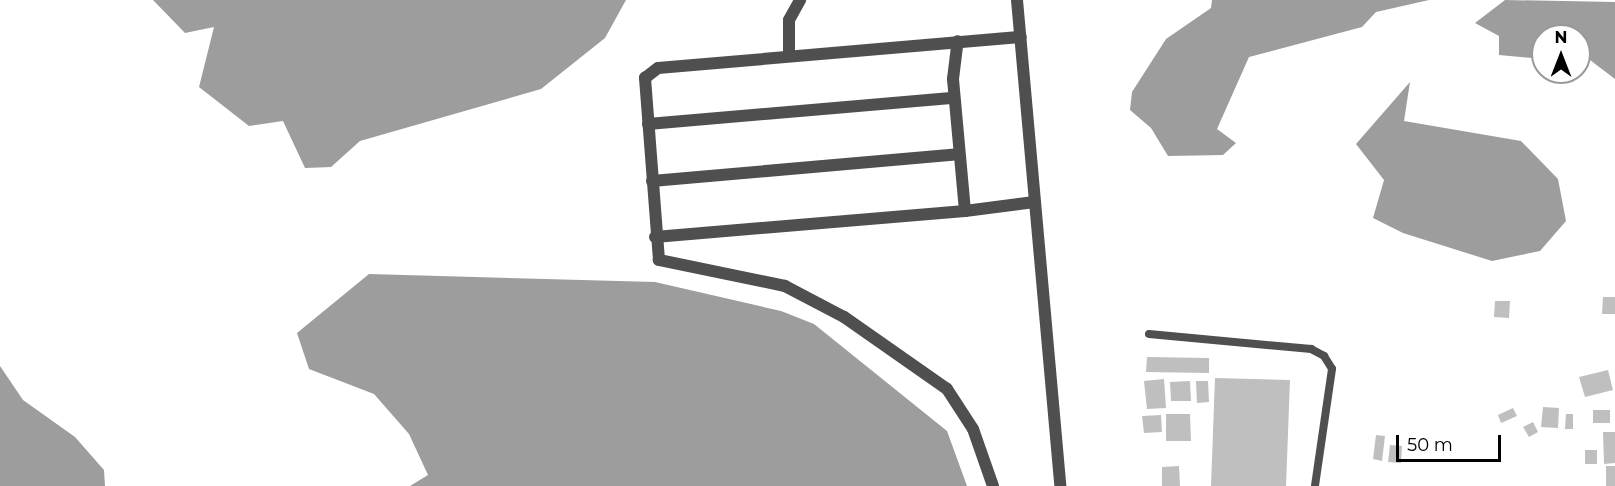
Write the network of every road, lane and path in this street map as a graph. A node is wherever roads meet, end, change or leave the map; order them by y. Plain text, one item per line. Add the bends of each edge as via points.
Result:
1 (800, 0) edge
2 (1017, 0) edge
3 (1021, 37) junction
4 (958, 41) junction
5 (789, 57) junction
6 (954, 98) junction
7 (648, 124) junction
8 (958, 154) junction
9 (652, 181) junction
10 (1034, 202) junction
11 (965, 211) junction
12 (656, 237) junction
13 (1149, 334) dead end
14 (993, 486) edge
15 (1060, 486) edge
16 (1315, 486) edge

1 - 5 street via 789,20
2 - 3 street
3 - 4 street
3 - 10 street
4 - 5 street
4 - 6 street
5 - 7 street via 650,71 645,78
6 - 7 street
6 - 8 street
7 - 9 street
8 - 9 street
8 - 11 street
9 - 12 street
10 - 11 street
10 - 15 street
11 - 12 street
12 - 14 street via 656,255 662,262 757,278 793,289 821,302 933,377 964,412
13 - 16 lane via 1311,349 1324,356 1332,369

